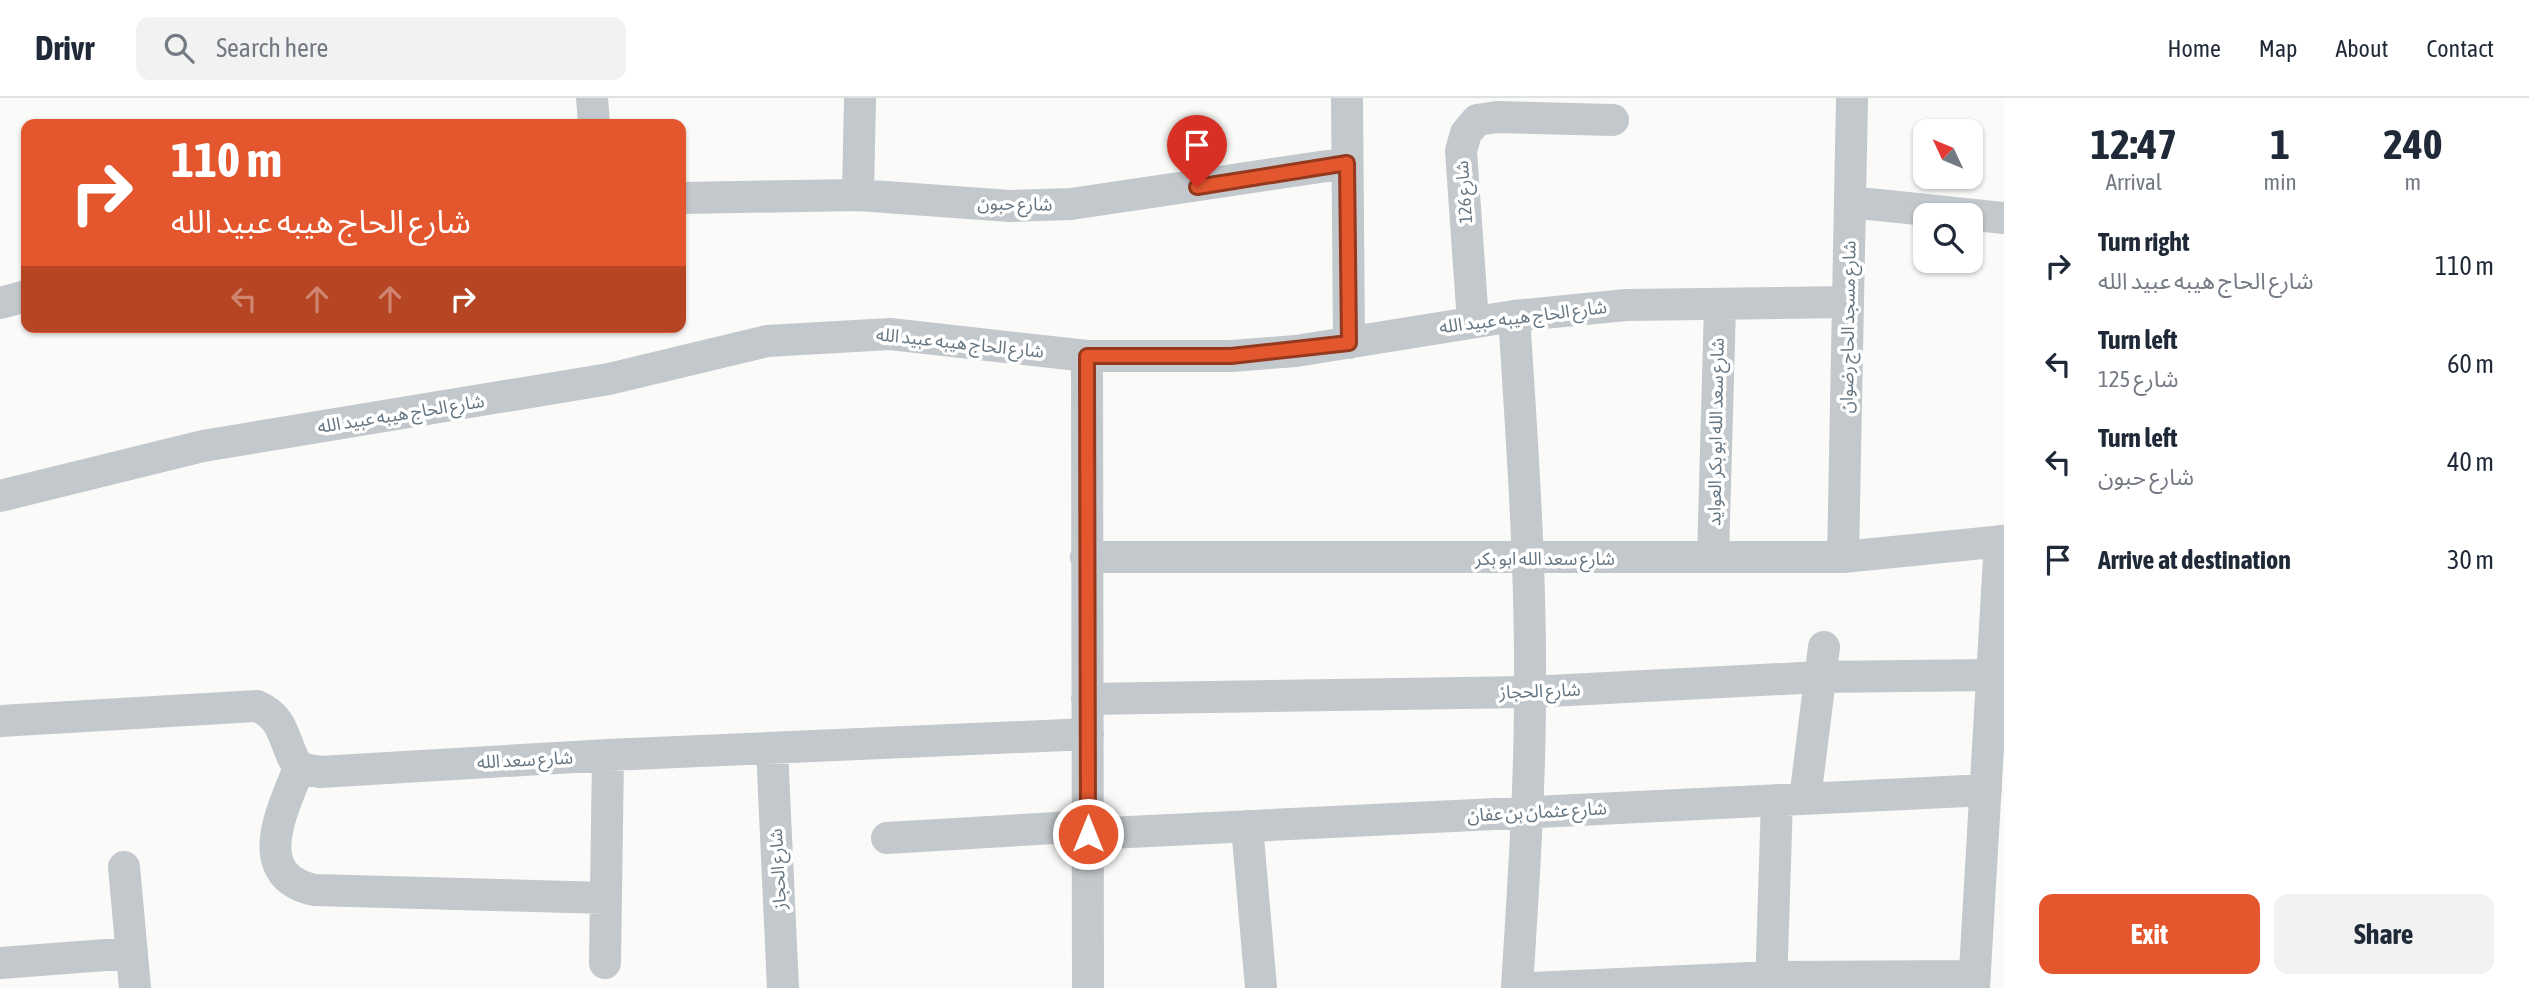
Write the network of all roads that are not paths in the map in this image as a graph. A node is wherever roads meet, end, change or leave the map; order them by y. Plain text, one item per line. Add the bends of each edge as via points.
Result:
1 (592, 98) edge
2 (860, 98) edge
3 (1347, 98) edge
4 (1852, 98) edge
5 (1498, 107) edge
6 (594, 119) edge
7 (1613, 120) dead end
8 (1347, 163) junction
9 (858, 195) junction
10 (686, 198) edge
11 (1850, 202) junction
12 (2004, 218) edge
13 (21, 297) edge
14 (1848, 302) junction
15 (0, 303) edge
16 (1720, 306) junction
17 (1514, 316) junction
18 (1473, 322) junction
19 (1349, 343) junction
20 (1087, 356) junction
21 (0, 496) edge
22 (2002, 541) edge
23 (1086, 557) junction
24 (1713, 557) junction
25 (1843, 557) junction
26 (1529, 559) junction
27 (1822, 662) junction
28 (1992, 675) junction
29 (1530, 692) junction
30 (1087, 699) junction
31 (1997, 709) edge
32 (0, 721) edge
33 (1088, 734) junction
34 (772, 749) junction
35 (608, 755) junction
36 (299, 768) junction
37 (1986, 790) junction
38 (1791, 800) junction
39 (1528, 813) junction
40 (1247, 826) junction
41 (1088, 830) junction
42 (887, 838) dead end
43 (124, 867) dead end
44 (606, 898) junction
45 (1991, 911) edge
46 (132, 953) junction
47 (0, 962) edge
48 (605, 963) dead end
49 (1975, 982) edge
50 (1771, 983) edge
51 (135, 988) edge
52 (783, 988) edge
53 (1088, 988) edge
54 (1261, 988) edge
55 (1517, 988) edge
56 (1532, 988) edge

1 - 6 street
2 - 9 street
3 - 8 street
4 - 11 street, شارع مسجد الحاج رضوان
5 - 7 street, شارع 126
5 - 18 street, شارع 126 via 1466,132 1461,151
8 - 9 street, شارع حبون via 1071,205 1010,206
8 - 19 street
9 - 10 street, شارع حبون
11 - 12 street
11 - 14 street, شارع مسجد الحاج رضوان
13 - 15 street
14 - 16 street, شارع الحاج هيبه عبيد الله
14 - 25 street, شارع مسجد الحاج رضوان
16 - 17 street, شارع الحاج هيبه عبيد الله via 1626,305
16 - 24 street, شارع سعد الله ابو بكر العوايد
17 - 18 street, شارع الحاج هيبه عبيد الله
17 - 26 street
18 - 19 street, شارع الحاج هيبه عبيد الله
19 - 20 street, شارع الحاج هيبه عبيد الله via 1231,356
20 - 21 street, شارع الحاج هيبه عبيد الله via 890,334 767,341 609,379 203,446
20 - 23 street
22 - 25 street, شارع سعد الله ابو بكر
22 - 28 street
23 - 26 street, شارع سعد الله ابو بكر
23 - 30 street
24 - 25 street, شارع سعد الله ابو بكر
24 - 26 street, شارع سعد الله ابو بكر
26 - 29 street
27 - 28 street, شارع الحجاز
27 - 29 street, شارع الحجاز
27 - 38 street
28 - 31 street
29 - 30 street, شارع الحجاز
29 - 39 street
30 - 33 street
31 - 37 street
32 - 36 street via 257,706 267,710 285,732
33 - 34 street, شارع سعد الله
33 - 41 street
34 - 35 street, شارع سعد الله
34 - 52 street, شارع الحجاز
35 - 36 street, شارع سعد الله via 320,772
35 - 44 street
36 - 44 street via 283,810 275,857 284,877 298,886
37 - 38 street, شارع عثمان بن عفان
37 - 45 street
38 - 39 street, شارع عثمان بن عفان
38 - 50 street
39 - 40 street, شارع عثمان بن عفان
39 - 55 street
40 - 41 street, شارع عثمان بن عفان
40 - 54 street
41 - 42 street, شارع عثمان بن عفان
41 - 53 street
43 - 46 street
44 - 48 street
45 - 49 street
46 - 47 street
46 - 51 street
49 - 50 street
50 - 56 street

